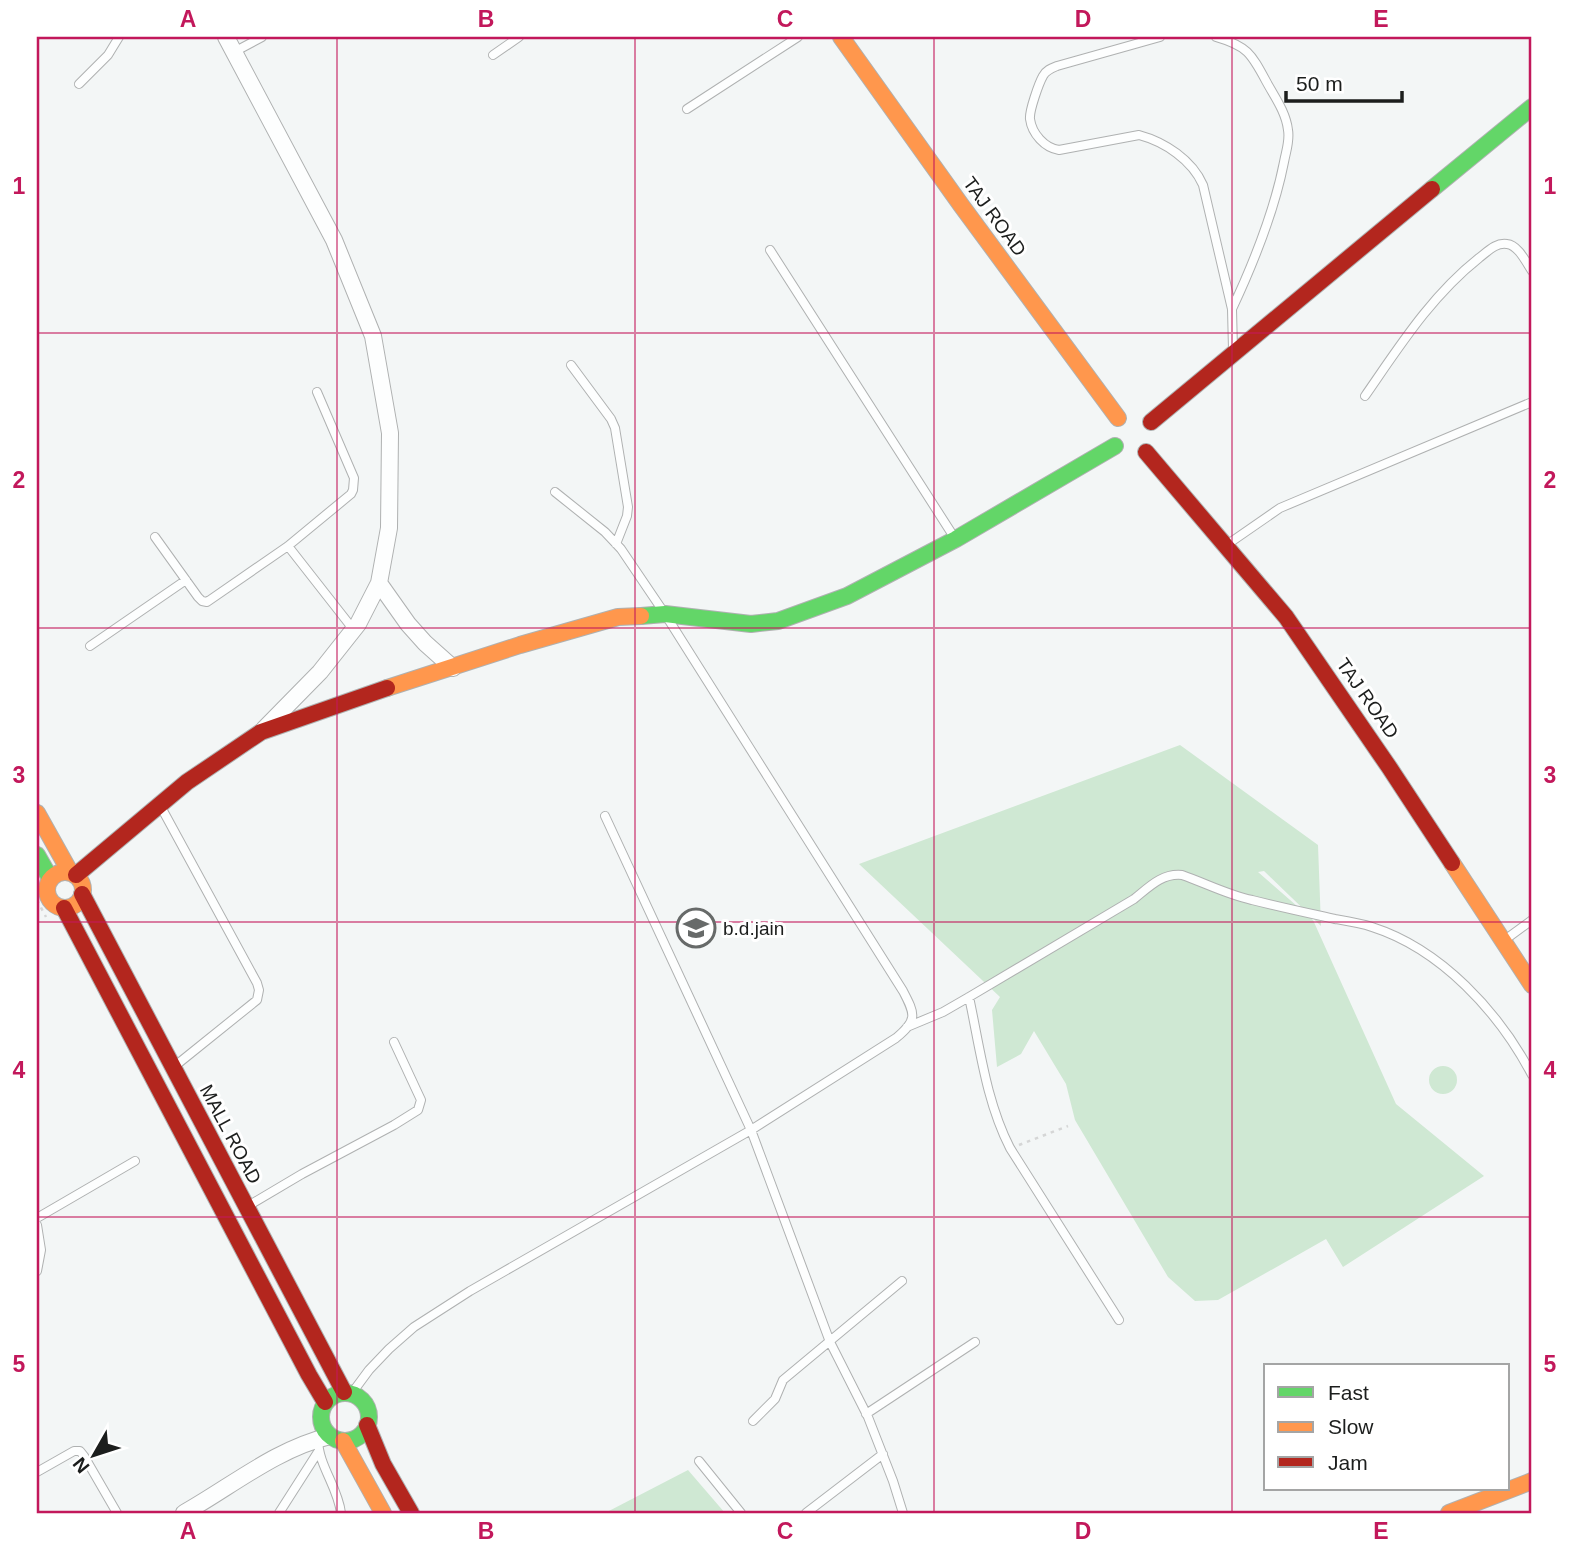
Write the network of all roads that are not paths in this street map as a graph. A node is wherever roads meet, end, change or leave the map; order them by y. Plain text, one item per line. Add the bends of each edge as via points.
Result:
1 (119, 37) edge
2 (226, 37) edge
3 (262, 37) edge
4 (519, 37) edge
5 (798, 37) edge
6 (841, 37) edge
7 (1160, 37) edge
8 (1216, 37) edge
9 (234, 52) junction
10 (493, 55) dead end
11 (79, 84) dead end
12 (1532, 107) edge
13 (687, 109) dead end
14 (770, 250) dead end
15 (1532, 271) edge
16 (1232, 309) junction
17 (1233, 353) junction
18 (570, 365) dead end
19 (317, 392) dead end
20 (1365, 396) dead end
21 (1532, 402) edge
22 (1118, 418) junction
23 (1140, 444) junction
24 (555, 492) dead end
25 (155, 537) dead end
26 (956, 539) junction
27 (616, 544) junction
28 (288, 546) junction
29 (1225, 546) junction
30 (186, 580) junction
31 (379, 583) junction
32 (665, 614) junction
33 (353, 629) junction
34 (90, 646) dead end
35 (453, 668) junction
36 (261, 732) junction
37 (160, 805) junction
38 (37, 813) edge
39 (605, 816) dead end
40 (37, 855) edge
41 (73, 874) junction
42 (50, 878) junction
43 (82, 894) junction
44 (64, 908) junction
45 (1532, 920) edge
46 (1503, 941) junction
47 (1532, 985) edge
48 (969, 997) junction
49 (907, 1027) junction
50 (394, 1042) dead end
51 (173, 1068) junction
52 (1532, 1075) edge
53 (751, 1130) junction
54 (135, 1161) dead end
55 (246, 1207) junction
56 (37, 1218) edge
57 (37, 1226) edge
58 (37, 1272) edge
59 (902, 1281) dead end
60 (1119, 1320) dead end
61 (830, 1342) junction
62 (975, 1342) dead end
63 (348, 1393) junction
64 (325, 1402) junction
65 (866, 1414) junction
66 (753, 1421) dead end
67 (367, 1425) junction
68 (327, 1442) junction
69 (883, 1454) junction
70 (699, 1461) dead end
71 (37, 1472) edge
72 (1532, 1481) edge
73 (1466, 1510) edge
74 (117, 1513) edge
75 (184, 1513) edge
76 (279, 1513) edge
77 (341, 1513) edge
78 (383, 1513) edge
79 (411, 1513) edge
80 (741, 1513) edge
81 (806, 1513) edge
82 (903, 1513) edge
83 (1449, 1513) edge

1 - 11 lane
2 - 9 street
3 - 9 lane
4 - 10 lane
5 - 13 lane
6 - 22 main road, TAJ ROAD
7 - 16 lane via 1048,70 1031,123 1051,149 1139,135 1184,158 1203,186
8 - 16 lane via 1233,42 1253,57 1285,115 1289,140 1277,191
9 - 31 street via 334,240 373,336 390,433 389,528
12 - 17 main road
14 - 26 lane
15 - 20 lane via 1510,244 1493,247 1437,298
16 - 17 lane
17 - 23 main road
18 - 27 lane via 615,428 628,507
19 - 28 lane via 355,478 353,490
21 - 29 lane via 1280,508
22 - 23 main road via 1111,435
22 - 23 main road via 1142,414
23 - 26 main road
23 - 29 main road, TAJ ROAD
24 - 27 lane
25 - 30 lane
26 - 32 main road via 847,596 778,621 751,624
27 - 32 lane
28 - 30 lane via 207,602
28 - 33 lane
29 - 46 main road, TAJ ROAD via 1286,617
30 - 34 lane
31 - 33 street
31 - 35 street via 408,624
32 - 35 main road via 618,617
32 - 49 lane via 903,991 913,1012
33 - 36 street via 320,672
35 - 36 main road
36 - 37 main road
37 - 41 main road
37 - 51 lane via 259,990 257,1000
38 - 41 main road
39 - 53 lane
40 - 42 main road
41 - 42 main road via 58,873
41 - 43 main road via 83,887
42 - 44 main road via 45,904
43 - 44 main road via 75,904
43 - 51 main road, MALL ROAD
44 - 64 main road
45 - 46 lane
46 - 47 main road, TAJ ROAD
48 - 49 lane
48 - 52 lane via 1157,881 1182,875 1249,900 1371,926 1395,936 1466,986 1506,1032
48 - 60 lane via 1000,1129
49 - 53 lane
50 - 55 lane via 421,1100 418,1110
51 - 55 main road, MALL ROAD
53 - 61 lane
53 - 63 lane via 414,1327
54 - 56 lane
55 - 63 main road, MALL ROAD
57 - 58 lane
59 - 61 lane
61 - 65 lane
61 - 66 lane via 783,1380 775,1399
62 - 65 lane
63 - 64 main road
63 - 67 main road via 364,1402
64 - 68 main road via 321,1424
65 - 69 lane
67 - 68 main road via 358,1437
67 - 79 main road
68 - 75 street via 287,1451
68 - 76 lane
68 - 77 lane
68 - 78 main road
69 - 81 lane
69 - 82 lane
70 - 80 lane
71 - 74 lane via 80,1451
72 - 73 main road
73 - 83 main road

